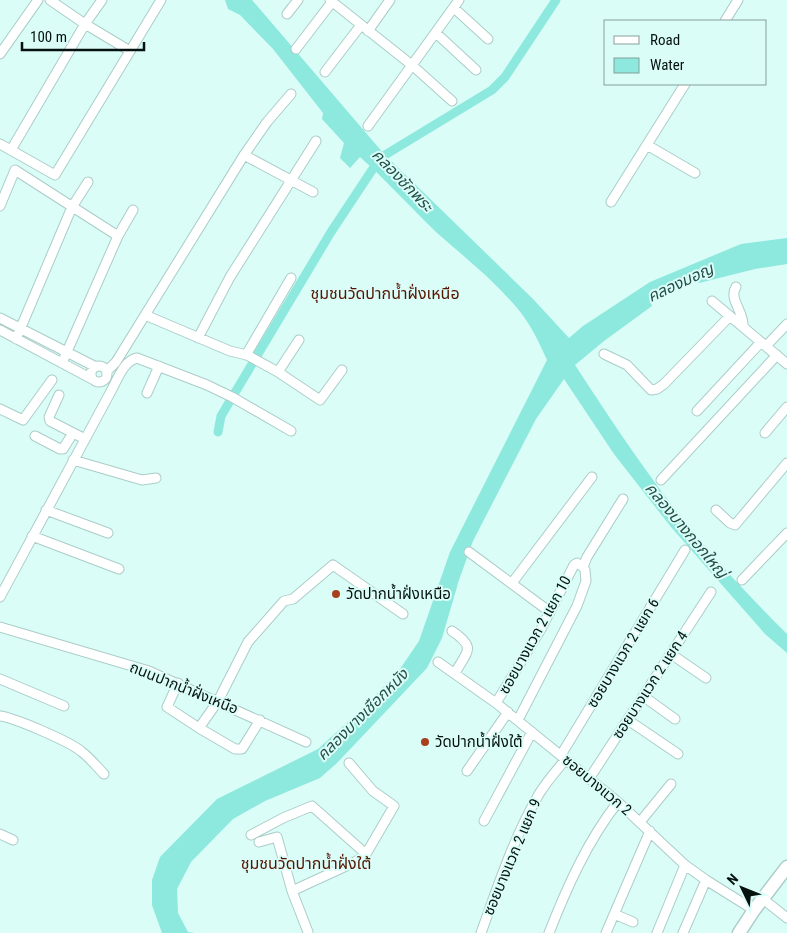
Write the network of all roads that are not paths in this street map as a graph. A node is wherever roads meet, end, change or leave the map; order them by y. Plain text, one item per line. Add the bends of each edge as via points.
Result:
1 (38, 0) edge
2 (50, 0) edge
3 (102, 0) edge
4 (161, 0) edge
5 (298, 0) edge
6 (390, 0) edge
7 (460, 0) edge
8 (738, 0) edge
9 (331, 1) edge
10 (454, 8) junction
11 (287, 14) dead end
12 (726, 20) edge
13 (85, 24) junction
14 (365, 28) junction
15 (436, 34) junction
16 (488, 39) dead end
17 (296, 49) dead end
18 (130, 50) junction
19 (0, 54) edge
20 (413, 66) junction
21 (476, 70) dead end
22 (325, 72) dead end
23 (684, 85) edge
24 (291, 94) dead end
25 (452, 101) dead end
26 (368, 126) dead end
27 (316, 141) dead end
28 (0, 144) edge
29 (646, 145) junction
30 (11, 150) junction
31 (244, 155) junction
32 (695, 173) dead end
33 (291, 181) junction
34 (88, 182) dead end
35 (313, 192) dead end
36 (611, 202) dead end
37 (0, 206) edge
38 (72, 207) junction
39 (133, 210) dead end
40 (118, 236) junction
41 (291, 278) dead end
42 (736, 287) dead end
43 (712, 301) dead end
44 (145, 315) junction
45 (730, 316) junction
46 (0, 318) edge
47 (787, 324) edge
48 (743, 327) junction
49 (20, 328) junction
50 (0, 330) edge
51 (198, 338) junction
52 (16, 339) junction
53 (299, 340) dead end
54 (764, 344) junction
55 (67, 352) junction
56 (604, 354) dead end
57 (247, 355) junction
58 (777, 355) junction
59 (62, 363) junction
60 (787, 364) edge
61 (159, 366) junction
62 (96, 367) junction
63 (342, 370) dead end
64 (107, 371) junction
65 (278, 372) junction
66 (92, 379) junction
67 (52, 380) dead end
68 (147, 393) dead end
69 (59, 395) dead end
70 (787, 407) edge
71 (0, 409) edge
72 (697, 411) dead end
73 (290, 431) dead end
74 (73, 433) junction
75 (765, 433) dead end
76 (35, 436) dead end
77 (85, 439) junction
78 (73, 460) junction
79 (787, 463) edge
80 (592, 477) dead end
81 (156, 478) dead end
82 (660, 480) dead end
83 (623, 499) dead end
84 (46, 510) junction
85 (716, 510) dead end
86 (787, 532) edge
87 (108, 533) dead end
88 (32, 536) junction
89 (685, 550) dead end
90 (469, 552) dead end
91 (583, 567) junction
92 (119, 569) dead end
93 (742, 580) dead end
94 (512, 583) junction
95 (711, 592) dead end
96 (0, 597) edge
97 (550, 612) junction
98 (403, 614) dead end
99 (0, 627) edge
100 (452, 631) dead end
101 (671, 654) junction
102 (438, 662) dead end
103 (455, 674) junction
104 (706, 678) dead end
105 (0, 679) edge
106 (178, 684) junction
107 (643, 696) junction
108 (218, 701) junction
109 (496, 703) junction
110 (64, 706) dead end
111 (508, 712) junction
112 (0, 716) edge
113 (675, 719) dead end
114 (260, 720) junction
115 (518, 720) junction
116 (628, 720) junction
117 (199, 728) junction
118 (532, 732) junction
119 (306, 742) dead end
120 (678, 754) dead end
121 (563, 758) junction
122 (349, 764) dead end
123 (467, 771) dead end
124 (104, 774) dead end
125 (589, 779) junction
126 (671, 784) dead end
127 (618, 802) junction
128 (484, 821) dead end
129 (640, 822) junction
130 (650, 831) junction
131 (0, 834) edge
132 (251, 835) dead end
133 (13, 840) dead end
134 (259, 842) dead end
135 (366, 854) junction
136 (685, 865) junction
137 (787, 867) edge
138 (706, 880) junction
139 (292, 891) junction
140 (763, 900) junction
141 (754, 910) junction
142 (614, 914) junction
143 (787, 918) edge
144 (633, 922) dead end
145 (308, 932) edge
146 (481, 933) edge
147 (549, 933) edge
148 (606, 933) edge
149 (657, 933) edge
150 (683, 933) edge
151 (740, 933) edge

1 - 19 street
2 - 13 street
3 - 13 street
4 - 18 street
5 - 11 street
6 - 14 street
7 - 10 street
8 - 12 street
9 - 14 street
9 - 17 street
10 - 15 street
10 - 16 street
13 - 18 street
13 - 30 street
14 - 20 street
14 - 22 street
15 - 20 street
15 - 21 street
18 - 30 street via 55,176
20 - 25 street
20 - 26 street
23 - 29 street
24 - 31 street
27 - 33 street
28 - 30 street
29 - 32 street
29 - 36 street
31 - 33 street
31 - 44 street
33 - 35 street
33 - 51 street via 230,277
34 - 38 street
37 - 38 street via 15,170
38 - 40 street
38 - 49 street
39 - 40 street
40 - 55 street
41 - 57 street
42 - 48 street via 733,297 742,316
43 - 45 street
44 - 51 street
44 - 64 street
45 - 48 street
45 - 56 street via 657,389 651,390 627,365
46 - 49 street
47 - 54 street
48 - 54 street
49 - 52 street
49 - 55 street
50 - 52 street
51 - 57 street
52 - 59 street
53 - 65 street
54 - 58 street
54 - 72 street
55 - 59 street
55 - 62 street
57 - 65 street
58 - 60 street
58 - 82 street
59 - 66 street
61 - 68 street
61 - 73 street via 232,397
61 - 77 street via 138,358 127,363
62 - 64 street
62 - 66 street via 92,371
63 - 65 street via 320,400
64 - 66 street via 102,382
67 - 71 street via 23,420
69 - 74 street via 50,421
70 - 75 street
74 - 76 street via 63,449
74 - 77 street
77 - 78 street
78 - 81 street via 142,480
78 - 84 street
79 - 85 street via 735,525
80 - 94 street
83 - 91 street, ซอยบางแวก 2 แยก 10
84 - 87 street
84 - 88 street
86 - 93 street
88 - 92 street
88 - 96 street
89 - 121 street, ซอยบางแวก 2 แยก 6
90 - 94 street
91 - 97 street, ซอยบางแวก 2 แยก 10 via 574,565
91 - 115 street via 586,581 577,606
94 - 97 street
95 - 101 street, ซอยบางแวก 2 แยก 4
97 - 109 street, ซอยบางแวก 2 แยก 10
98 - 108 street via 333,566 293,599 284,601 248,642
99 - 106 street, ถนนปากน้ำฝั่งเหนือ via 140,668
100 - 103 street via 468,644
101 - 104 street
101 - 107 street, ซอยบางแวก 2 แยก 4
102 - 103 street, ซอยบางแวก 2
103 - 109 street, ซอยบางแวก 2
105 - 110 street
106 - 108 street, ถนนปากน้ำฝั่งเหนือ
106 - 117 street via 167,707
107 - 113 street
107 - 116 street, ซอยบางแวก 2 แยก 4
108 - 114 street, ถนนปากน้ำฝั่งเหนือ
108 - 117 street
109 - 111 street, ซอยบางแวก 2
111 - 115 street, ซอยบางแวก 2
111 - 123 street
112 - 124 street via 70,744 82,751
114 - 117 street via 242,749 235,749
114 - 119 street, ถนนปากน้ำฝั่งเหนือ
115 - 118 street, ซอยบางแวก 2
116 - 120 street
116 - 125 street, ซอยบางแวก 2 แยก 4
118 - 121 street, ซอยบางแวก 2
118 - 128 street
121 - 125 street, ซอยบางแวก 2
121 - 146 street, ซอยบางแวก 2 แยก 9 via 522,828
122 - 135 street via 373,791 394,806
125 - 127 street, ซอยบางแวก 2
126 - 129 street
127 - 129 street, ซอยบางแวก 2
127 - 147 street via 566,890
129 - 130 street, ซอยบางแวก 2
130 - 136 street, ซอยบางแวก 2
130 - 142 street
131 - 133 street
132 - 135 street via 312,806
134 - 139 street via 277,837
135 - 139 street
136 - 138 street, ซอยบางแวก 2
136 - 149 street
137 - 140 main road
138 - 141 street, ซอยบางแวก 2
138 - 150 street
139 - 145 street
140 - 141 main road
140 - 143 street
141 - 151 main road
142 - 144 street
142 - 148 street

